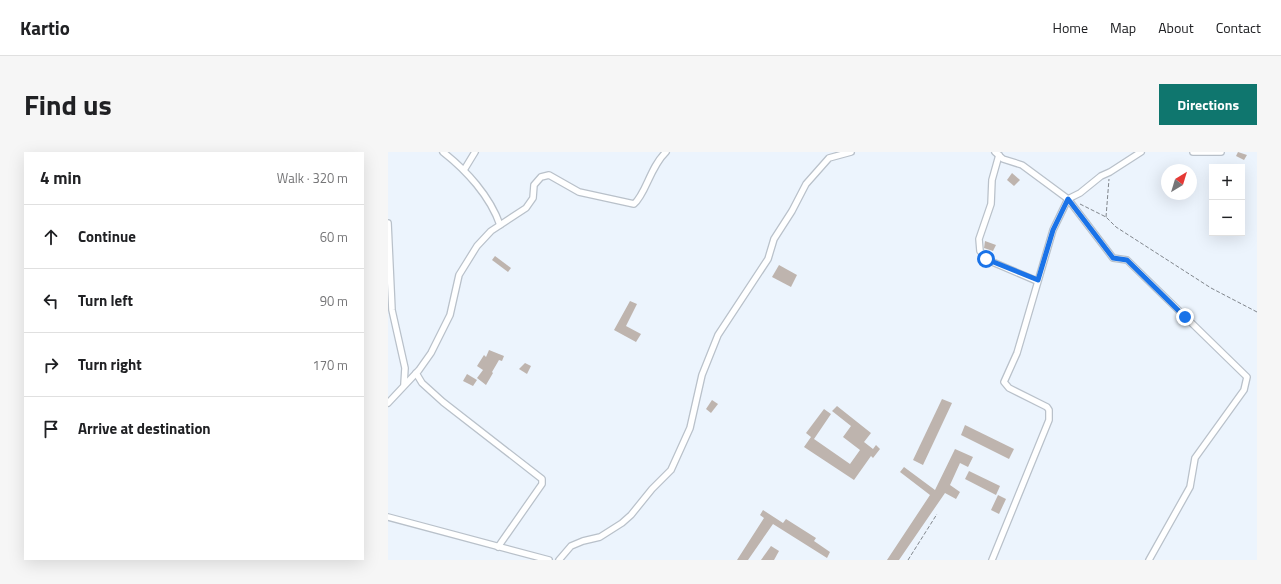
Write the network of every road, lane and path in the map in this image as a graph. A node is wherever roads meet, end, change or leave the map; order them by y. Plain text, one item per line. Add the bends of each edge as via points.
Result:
1 (443, 152) edge
2 (475, 152) edge
3 (666, 152) edge
4 (851, 152) edge
5 (1141, 152) edge
6 (1193, 152) edge
7 (1220, 152) edge
8 (997, 154) edge
9 (464, 170) junction
10 (1110, 172) junction
11 (1068, 199) junction
12 (1106, 217) junction
13 (388, 223) edge
14 (500, 225) junction
15 (1038, 280) junction
16 (1257, 312) edge
17 (416, 373) junction
18 (404, 384) junction
19 (388, 404) edge
20 (937, 514) dead end
21 (388, 517) edge
22 (498, 547) junction
23 (548, 560) edge
24 (559, 560) edge
25 (908, 560) edge
26 (992, 560) edge
27 (1149, 560) edge

1 - 9 street
2 - 9 street
3 - 14 street via 653,169 640,198 634,204 579,192 545,174 534,185 533,198 526,208
4 - 24 street via 829,158 806,184 774,239 768,259 718,335 702,375 690,428 671,470 622,523 600,537 571,546
5 - 10 street
6 - 7 street
8 - 11 street via 1005,160 1022,165
8 - 15 street via 991,204 979,239 980,251 990,261
9 - 14 street via 492,207
10 - 11 street
10 - 12 path
11 - 12 path
11 - 15 street via 1053,230
11 - 27 street via 1113,258 1127,260 1247,378 1244,390 1195,458 1190,487
12 - 16 path via 1116,227 1211,288
13 - 18 street via 392,310 405,368
14 - 17 street via 484,237 461,270 448,320 426,361
15 - 26 street via 1017,353 1004,382 1009,388 1047,407 1049,420
17 - 18 street
17 - 22 street via 422,383 443,402 542,479 542,484
18 - 19 street
20 - 25 path
21 - 22 street
22 - 23 street

